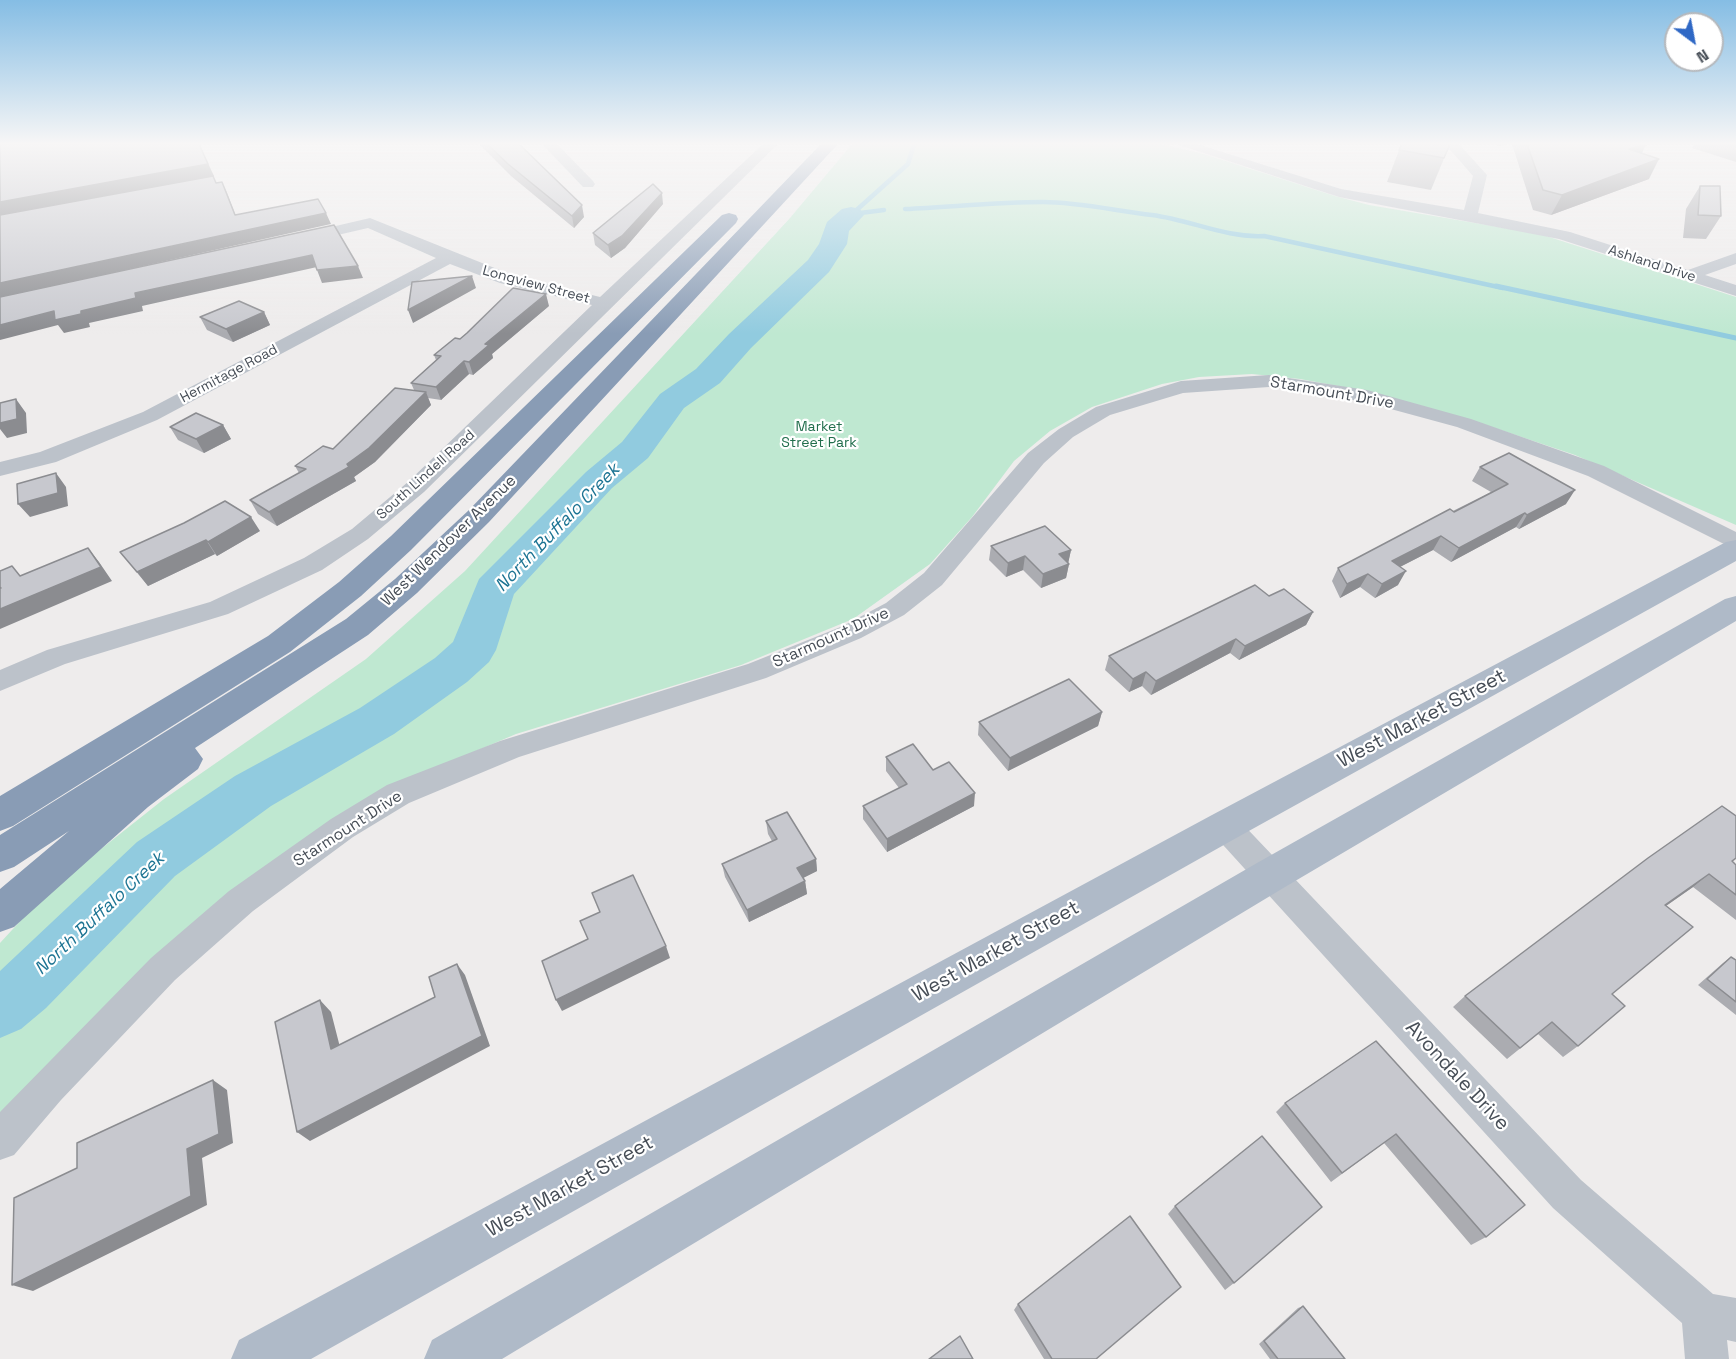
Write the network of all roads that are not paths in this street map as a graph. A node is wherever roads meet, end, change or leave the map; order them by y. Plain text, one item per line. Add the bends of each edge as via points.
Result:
1 (704, 207) edge
2 (740, 207) edge
3 (770, 207) edge
4 (1421, 207) edge
5 (1472, 207) edge
6 (1470, 216) junction
7 (289, 241) edge
8 (449, 258) junction
9 (1736, 258) edge
10 (1687, 276) junction
11 (1736, 291) edge
12 (604, 303) junction
13 (0, 469) edge
14 (1736, 542) edge
15 (1736, 549) edge
16 (1736, 607) edge
17 (357, 627) junction
18 (0, 681) edge
19 (125, 739) junction
20 (0, 795) edge
21 (0, 816) edge
22 (1225, 826) junction
23 (0, 855) edge
24 (1271, 875) junction
25 (0, 914) edge
26 (0, 1141) edge
27 (1719, 1316) edge
28 (305, 1347) edge
29 (258, 1359) edge
30 (451, 1359) edge
31 (1707, 1359) edge

1 - 12 street, South Lindell Road
2 - 19 highway, West Wendover Avenue via 350,589 279,644
3 - 17 highway, West Wendover Avenue via 479,516
4 - 6 street, Ashland Drive
5 - 6 street
6 - 10 street, Ashland Drive via 1564,236
7 - 8 street, Longview Street via 370,223
8 - 12 street, Longview Street via 506,279
8 - 13 street, Hermitage Road via 150,416 48,457
9 - 10 street
10 - 11 street, Ashland Drive
12 - 18 street, South Lindell Road via 416,487 360,534 313,564 219,608 56,657
14 - 26 street, Starmount Drive via 1596,471 1464,423 1367,396 1269,381 1181,387 1103,411 1066,433 1036,458 933,579 895,609 852,632 757,671 510,749 398,794 342,828 241,901 164,969
15 - 22 main road, West Market Street
16 - 24 main road
17 - 23 highway, West Wendover Avenue
17 - 25 highway via 135,796
19 - 20 highway
19 - 21 highway, West Wendover Avenue
22 - 24 street, Avondale Drive
22 - 28 main road, West Market Street
24 - 27 street, Avondale Drive via 1567,1194
24 - 30 main road
27 - 31 street
28 - 29 main road, West Market Street

